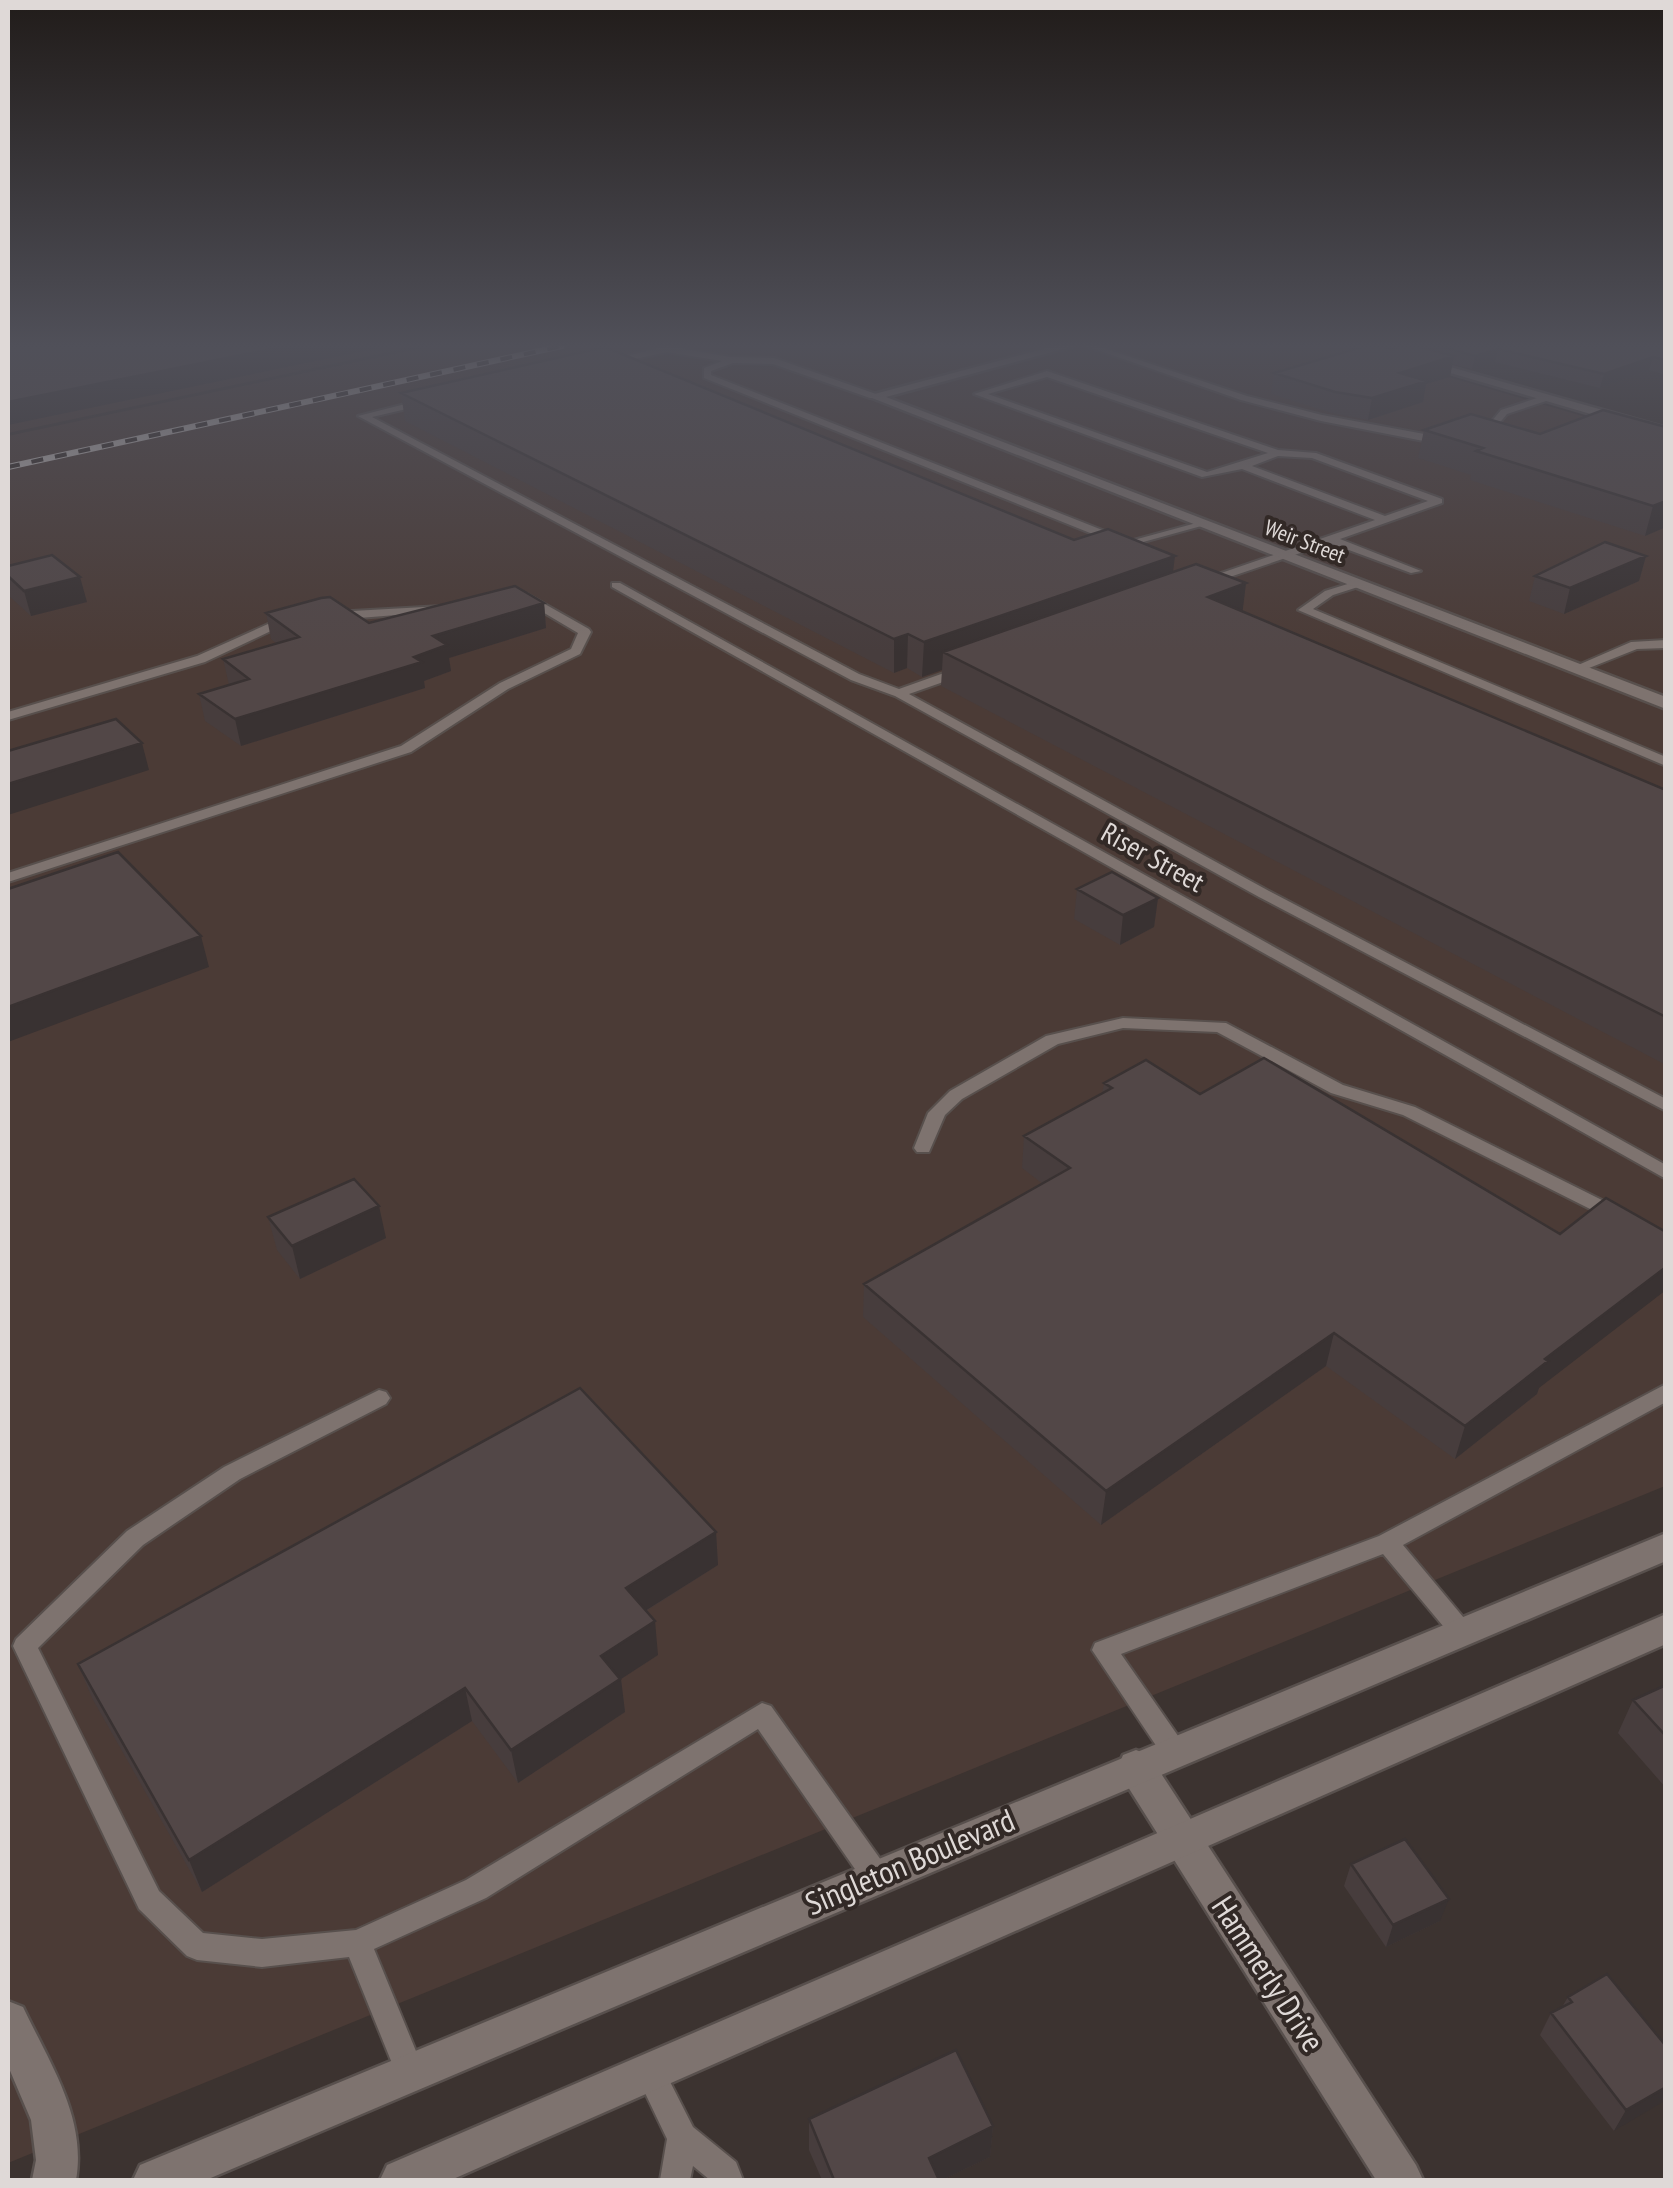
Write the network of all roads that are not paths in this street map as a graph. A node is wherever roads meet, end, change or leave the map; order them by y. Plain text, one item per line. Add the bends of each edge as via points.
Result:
1 (423, 448) edge
2 (887, 448) edge
3 (1006, 448) edge
4 (1129, 448) edge
5 (1260, 448) edge
6 (1277, 454) junction
7 (1243, 466) junction
8 (1385, 520) junction
9 (1200, 524) junction
10 (1330, 539) junction
11 (1278, 555) junction
12 (1414, 571) dead end
13 (616, 585) dead end
14 (1354, 585) junction
15 (1188, 588) edge
16 (510, 598) edge
17 (462, 606) edge
18 (326, 616) edge
19 (306, 618) edge
20 (1666, 644) edge
21 (972, 667) edge
22 (1575, 669) junction
23 (899, 694) junction
24 (1666, 704) edge
25 (8, 716) edge
26 (1666, 762) edge
27 (8, 878) edge
28 (1666, 1106) edge
29 (924, 1148) dead end
30 (1666, 1173) edge
31 (1637, 1227) edge
32 (1666, 1392) edge
33 (378, 1398) dead end
34 (1387, 1543) junction
35 (1666, 1546) edge
36 (1666, 1628) edge
37 (1461, 1631) junction
38 (16, 1651) edge
39 (1174, 1751) junction
40 (1136, 1766) junction
41 (1180, 1838) junction
42 (876, 1876) junction
43 (356, 1943) junction
44 (8, 2022) edge
45 (650, 2072) junction
46 (410, 2073) junction
47 (682, 2138) junction
48 (425, 2176) edge
49 (54, 2180) edge
50 (155, 2180) edge
51 (676, 2180) edge
52 (728, 2180) edge
53 (1401, 2180) edge

1 - 23 lane via 856,678
2 - 9 lane via 1129,545
3 - 9 street, Weir Street
4 - 7 lane via 1206,476
5 - 6 lane
6 - 7 lane
6 - 8 lane via 1313,455 1438,501
7 - 8 lane
8 - 10 lane
9 - 11 street, Weir Street
10 - 11 lane
10 - 12 lane
11 - 14 street, Weir Street
11 - 15 lane
13 - 30 lane, Riser Street
14 - 22 street, Weir Street
14 - 26 lane via 1304,610
16 - 27 lane via 526,596 585,632 576,651 504,686 406,749
17 - 18 lane
19 - 25 lane via 286,619 200,659
20 - 22 lane via 1634,644
21 - 23 lane
22 - 24 street, Weir Street
23 - 28 lane
29 - 31 lane via 936,1113 956,1095 1052,1040 1123,1023 1220,1026 1338,1089 1409,1111
32 - 34 lane
33 - 38 lane via 232,1473 135,1538
34 - 37 lane
34 - 39 lane via 1104,1650
35 - 37 street, Singleton Boulevard
36 - 41 street
37 - 39 street, Singleton Boulevard
38 - 43 lane via 150,1900 197,1946 262,1953
39 - 40 street, Singleton Boulevard
40 - 41 street, Hammerly Drive
40 - 42 street, Singleton Boulevard
41 - 45 street
41 - 53 street, Hammerly Drive
42 - 43 lane via 762,1714 476,1889
42 - 46 street, Singleton Boulevard
43 - 46 lane
44 - 49 street via 54,2125
45 - 47 lane
45 - 48 street
46 - 50 street, Singleton Boulevard
47 - 51 lane
47 - 52 lane

